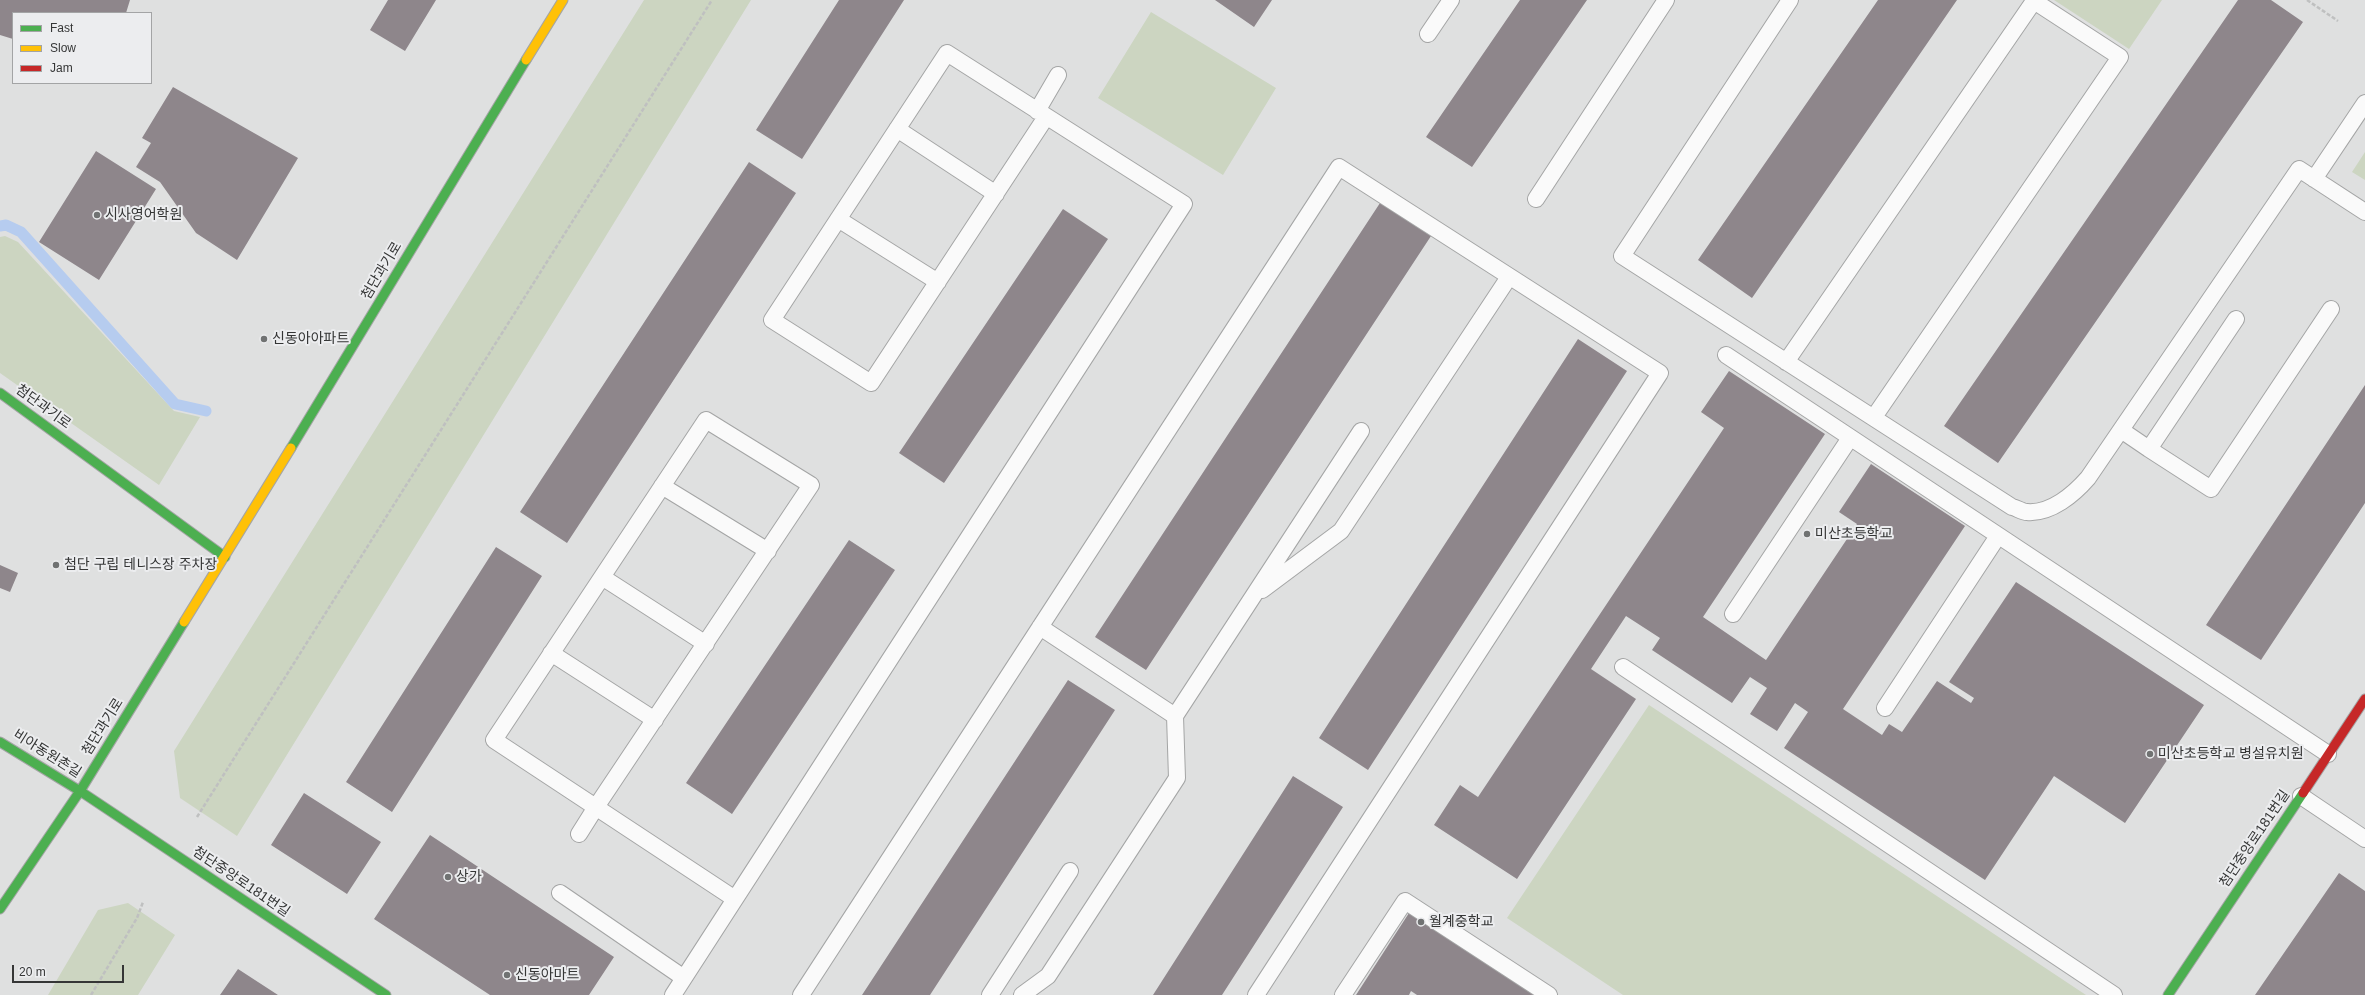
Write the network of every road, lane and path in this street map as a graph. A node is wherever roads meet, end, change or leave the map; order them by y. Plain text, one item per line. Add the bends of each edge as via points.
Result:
1 (563, 0) edge
2 (712, 0) edge
3 (1451, 0) edge
4 (1666, 0) edge
5 (1790, 0) edge
6 (2307, 0) edge
7 (2338, 21) dead end
8 (1428, 34) dead end
9 (1058, 75) dead end
10 (2365, 103) edge
11 (1042, 114) junction
12 (898, 129) junction
13 (2314, 179) junction
14 (996, 194) junction
15 (1536, 198) dead end
16 (2365, 212) edge
17 (838, 219) junction
18 (1509, 277) junction
19 (938, 282) junction
20 (2331, 309) dead end
21 (2236, 319) dead end
22 (1726, 355) dead end
23 (1786, 362) junction
24 (0, 393) edge
25 (1874, 417) junction
26 (2121, 430) junction
27 (1361, 431) dead end
28 (1850, 438) junction
29 (2149, 448) junction
30 (662, 486) junction
31 (1998, 536) junction
32 (768, 551) junction
33 (225, 557) junction
34 (602, 577) junction
35 (1252, 597) junction
36 (1733, 614) dead end
37 (1040, 627) junction
38 (706, 644) junction
39 (551, 653) junction
40 (1623, 667) dead end
41 (2365, 699) edge
42 (1885, 708) dead end
43 (1175, 716) junction
44 (655, 720) junction
45 (0, 742) edge
46 (2328, 754) junction
47 (80, 791) junction
48 (2301, 796) junction
49 (596, 807) junction
50 (197, 817) dead end
51 (579, 834) dead end
52 (2365, 839) edge
53 (1070, 871) dead end
54 (560, 893) dead end
55 (734, 899) junction
56 (143, 902) dead end
57 (0, 909) edge
58 (684, 978) junction
59 (90, 995) edge
60 (386, 995) edge
61 (672, 995) edge
62 (801, 995) edge
63 (990, 995) edge
64 (1022, 995) edge
65 (1256, 995) edge
66 (1343, 995) edge
67 (1549, 995) edge
68 (2114, 995) edge
69 (2168, 995) edge

1 - 33 street, 첨단과기로
2 - 50 path
3 - 8 lane
4 - 15 lane
5 - 23 lane via 1622,256
6 - 7 path
9 - 11 lane
10 - 13 lane
11 - 12 lane via 947,53
11 - 14 lane
11 - 55 lane via 1184,204
12 - 14 lane
12 - 17 lane
13 - 16 lane
13 - 26 lane via 2299,169
14 - 19 lane
17 - 19 lane
17 - 19 lane via 772,320 824,354 871,383
18 - 35 lane via 1341,532
18 - 37 lane via 1339,167
18 - 65 lane via 1660,373
20 - 29 lane via 2211,489
21 - 29 lane
22 - 28 lane
23 - 25 lane
23 - 25 lane via 2034,1 2120,57
24 - 33 street, 첨단과기로
25 - 26 lane via 2012,506 2026,512 2043,510 2075,492 2088,478
26 - 29 lane
27 - 35 lane
28 - 31 lane
28 - 36 lane
30 - 32 lane
30 - 32 lane via 706,420 811,485
30 - 34 lane
31 - 42 lane
31 - 46 lane
32 - 38 lane
33 - 47 street, 첨단과기로
34 - 38 lane
34 - 39 lane
35 - 43 lane
37 - 43 lane
37 - 62 lane
38 - 44 lane
39 - 44 lane
39 - 49 lane via 494,740
40 - 68 lane
41 - 46 street, 첨단중앙로181번길
43 - 64 lane via 1177,778 1048,976
44 - 49 lane
45 - 47 street, 비아동원촌길
46 - 48 street, 첨단중앙로181번길
47 - 57 street, 첨단과기로
47 - 60 street, 첨단중앙로181번길
48 - 52 lane
48 - 69 street, 첨단중앙로181번길
49 - 51 lane
49 - 55 lane
53 - 63 lane
54 - 58 lane
55 - 58 lane
56 - 59 path via 137,918
58 - 61 lane
66 - 67 lane via 1404,901

